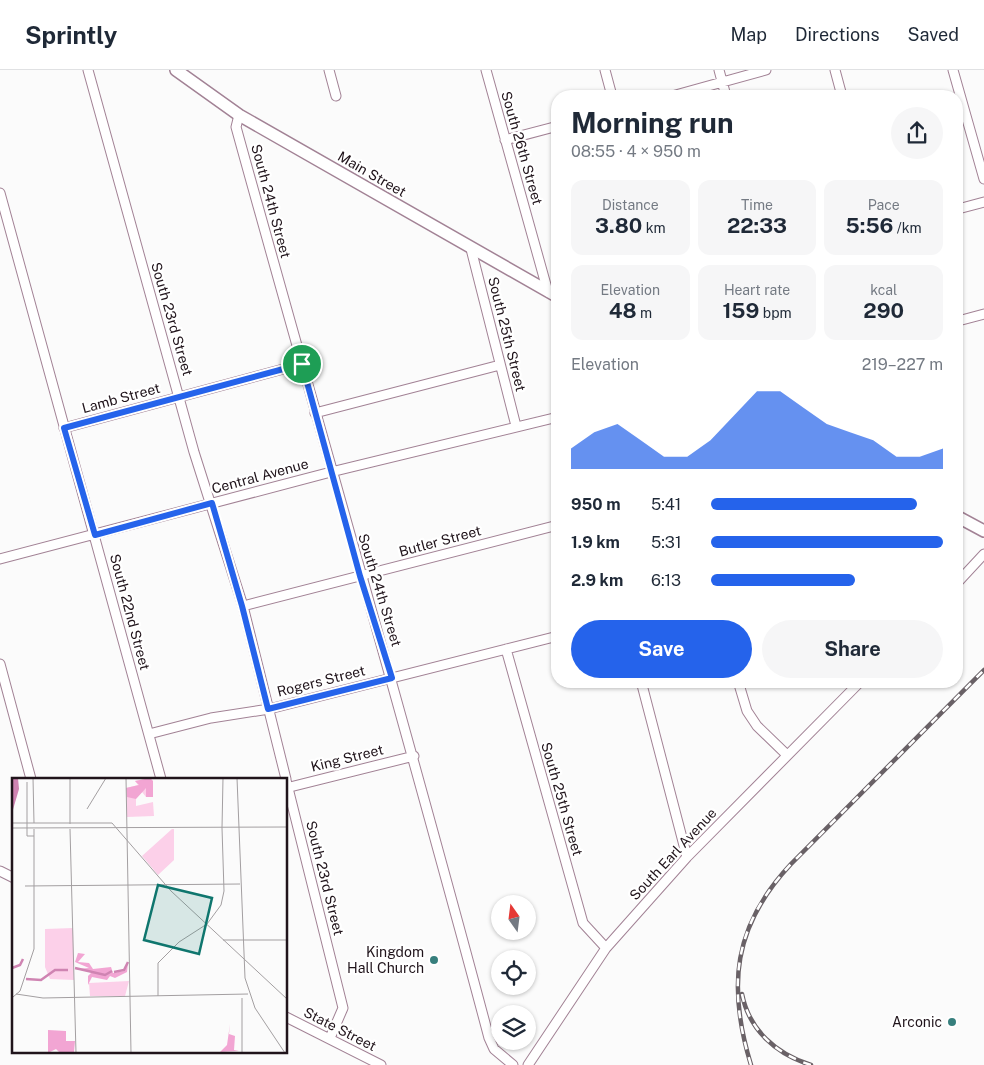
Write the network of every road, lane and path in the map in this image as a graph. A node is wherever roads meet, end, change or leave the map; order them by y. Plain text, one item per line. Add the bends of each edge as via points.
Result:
1 (88, 70) edge
2 (176, 70) edge
3 (329, 70) edge
4 (486, 70) edge
5 (605, 70) edge
6 (719, 70) edge
7 (766, 70) edge
8 (835, 70) edge
9 (953, 70) edge
10 (722, 83) junction
11 (610, 90) edge
12 (695, 90) edge
13 (724, 90) edge
14 (840, 90) edge
15 (959, 90) edge
16 (336, 96) dead end
17 (963, 105) edge
18 (239, 115) junction
19 (551, 128) edge
20 (506, 140) junction
21 (984, 179) edge
22 (0, 193) edge
23 (984, 202) edge
24 (963, 208) edge
25 (2, 209) edge
26 (471, 249) junction
27 (551, 288) edge
28 (551, 294) edge
29 (984, 314) edge
30 (963, 320) edge
31 (302, 364) junction
32 (500, 365) junction
33 (180, 397) junction
34 (315, 413) junction
35 (551, 418) edge
36 (516, 426) junction
37 (64, 428) junction
38 (331, 472) junction
39 (212, 503) junction
40 (963, 519) edge
41 (551, 526) edge
42 (984, 531) edge
43 (95, 535) junction
44 (984, 554) edge
45 (0, 559) edge
46 (360, 576) junction
47 (963, 577) edge
48 (242, 606) junction
49 (551, 638) edge
50 (506, 649) junction
51 (0, 664) edge
52 (392, 678) junction
53 (643, 688) edge
54 (740, 688) edge
55 (854, 688) edge
56 (268, 709) junction
57 (149, 734) junction
58 (787, 755) junction
59 (414, 756) junction
60 (31, 778) edge
61 (161, 778) edge
62 (285, 778) edge
63 (288, 784) edge
64 (288, 788) edge
65 (687, 857) junction
66 (0, 871) edge
67 (12, 877) edge
68 (606, 948) junction
69 (288, 1018) edge
70 (330, 1038) junction
71 (381, 1065) edge
72 (513, 1065) edge
73 (528, 1065) edge

1 - 33 street, South 23rd Street
2 - 18 main road, Main Street
3 - 16 street
4 - 20 street, South 26th Street
5 - 11 street
6 - 10 street
7 - 10 street
8 - 14 street
9 - 15 street
10 - 12 street
10 - 13 street
17 - 21 street
18 - 26 main road, Main Street
18 - 31 street, South 24th Street via 236,127
19 - 20 street
20 - 27 street, South 26th Street
22 - 25 street, South 22nd Street
23 - 24 street
25 - 37 street, South 22nd Street
26 - 28 main road, Main Street
26 - 32 street, South 25th Street
29 - 30 street
31 - 33 street, Lamb Street
31 - 34 street, South 24th Street
32 - 34 street
32 - 36 street, South 25th Street
33 - 37 street, Lamb Street
33 - 39 street, South 23rd Street
34 - 38 street, South 24th Street
35 - 36 street, Central Avenue
36 - 38 street, Central Avenue
37 - 43 street, South 22nd Street
38 - 39 street, Central Avenue
38 - 46 street, South 24th Street
39 - 43 street, Central Avenue
39 - 48 street, South 23rd Street
40 - 42 main road
41 - 46 street, Butler Street
43 - 45 street, Central Avenue
43 - 57 street, South 22nd Street
44 - 47 street
46 - 48 street, Butler Street
46 - 52 street, South 24th Street
48 - 56 street, South 23rd Street
49 - 50 street, Rogers Street
50 - 52 street, Rogers Street
50 - 68 street, South 25th Street via 583,924
51 - 60 street
52 - 56 street, Rogers Street
52 - 59 street, South 24th Street
53 - 65 street
54 - 58 street via 747,711 757,726
55 - 58 street, South Earl Avenue
56 - 57 street, Rogers Street via 211,718
56 - 62 street, South 23rd Street
57 - 61 street, South 22nd Street
58 - 65 street, South Earl Avenue
59 - 63 street, King Street
59 - 72 street, South 24th Street via 490,1038 494,1049
64 - 70 street, South 23rd Street via 343,1008
65 - 68 street, South Earl Avenue
66 - 67 street
68 - 73 street, South Earl Avenue
69 - 70 street, State Street
70 - 71 street, State Street

